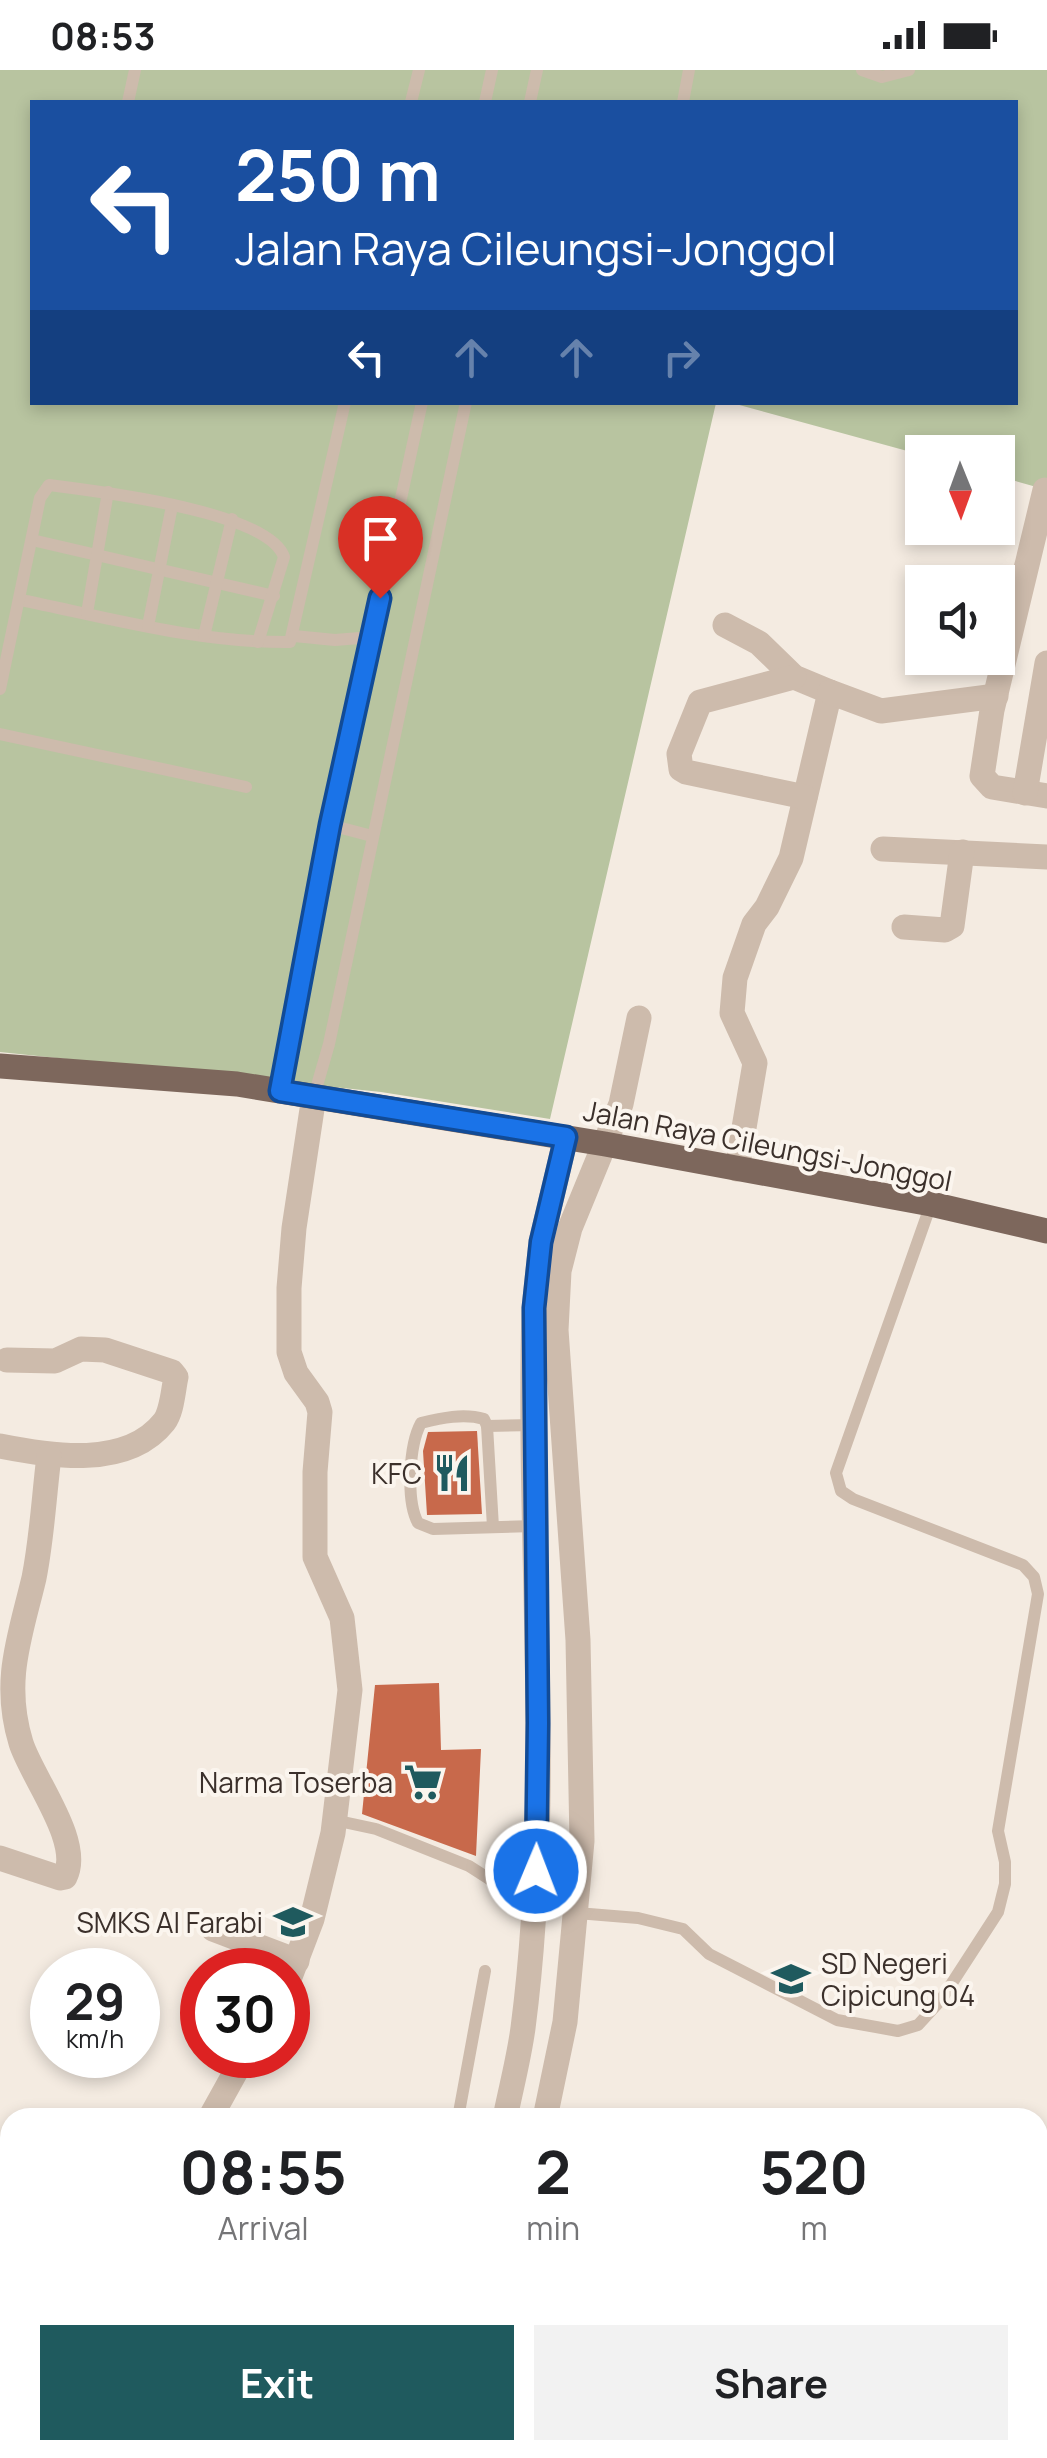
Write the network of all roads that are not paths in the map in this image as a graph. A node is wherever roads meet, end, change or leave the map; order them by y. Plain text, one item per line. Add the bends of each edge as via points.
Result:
1 (135, 70) edge
2 (419, 70) edge
3 (492, 70) edge
4 (537, 70) edge
5 (689, 70) edge
6 (862, 70) edge
7 (909, 70) edge
8 (128, 100) edge
9 (412, 100) edge
10 (485, 100) edge
11 (530, 100) edge
12 (683, 100) edge
13 (344, 405) edge
14 (421, 405) edge
15 (465, 405) edge
16 (1045, 490) edge
17 (108, 492) junction
18 (172, 506) junction
19 (232, 519) junction
20 (32, 540) junction
21 (99, 557) junction
22 (159, 571) junction
23 (216, 584) junction
24 (274, 596) junction
25 (20, 600) junction
26 (87, 613) junction
27 (725, 625) dead end
28 (148, 626) junction
29 (204, 636) junction
30 (294, 636) junction
31 (372, 637) junction
32 (258, 642) junction
33 (1047, 663) edge
34 (794, 677) junction
35 (0, 689) edge
36 (830, 692) junction
37 (996, 696) junction
38 (0, 734) edge
39 (246, 787) dead end
40 (1036, 795) edge
41 (805, 797) junction
42 (330, 825) junction
43 (372, 836) junction
44 (883, 849) dead end
45 (962, 852) junction
46 (1047, 857) edge
47 (904, 926) dead end
48 (639, 1018) dead end
49 (0, 1066) edge
50 (280, 1091) junction
51 (314, 1096) junction
52 (566, 1137) junction
53 (605, 1144) junction
54 (737, 1169) junction
55 (930, 1204) junction
56 (1047, 1231) edge
57 (7, 1360) dead end
58 (534, 1425) junction
59 (487, 1426) junction
60 (0, 1446) edge
61 (50, 1456) junction
62 (534, 1526) junction
63 (493, 1527) junction
64 (577, 1620) junction
65 (536, 1622) junction
66 (334, 1820) junction
67 (0, 1858) edge
68 (535, 1908) junction
69 (576, 1913) junction
70 (213, 1929) dead end
71 (248, 1948) edge
72 (301, 1948) edge
73 (486, 1971) dead end
74 (232, 2078) edge
75 (216, 2108) edge
76 (460, 2108) edge
77 (507, 2108) edge
78 (547, 2108) edge

1 - 8 lane
2 - 9 lane
3 - 10 lane
4 - 11 lane
5 - 12 lane
6 - 7 lane via 882,78
13 - 30 lane
14 - 31 lane
15 - 43 lane
16 - 37 street
17 - 18 lane
17 - 20 lane via 49,486 41,494
17 - 21 lane
18 - 19 lane
18 - 22 lane
19 - 23 lane
19 - 24 lane via 280,547 284,557
20 - 21 lane
20 - 25 lane
21 - 22 lane
21 - 26 lane
22 - 23 lane
22 - 28 lane
23 - 24 lane
23 - 29 lane
24 - 32 lane
25 - 26 lane
25 - 35 lane
26 - 28 lane
27 - 34 street via 759,643
28 - 29 lane
29 - 32 lane
30 - 31 lane
30 - 32 lane via 290,642
31 - 42 lane
33 - 40 street
34 - 36 street
34 - 41 street via 700,702 678,759 686,772
36 - 37 street via 881,711
36 - 41 street
37 - 40 street via 983,779 992,787
38 - 39 lane
41 - 54 street via 791,858 754,924 735,978 732,1013 755,1063
42 - 43 lane
42 - 50 lane
43 - 51 lane
44 - 45 street
45 - 46 street
45 - 47 street via 952,926
48 - 53 street
49 - 50 main road, Jalan Raya Cileungsi-Jonggol
50 - 51 main road, Jalan Raya Cileungsi-Jonggol
51 - 52 main road, Jalan Raya Cileungsi-Jonggol
51 - 66 street via 293,1243 289,1352 320,1412 315,1556 342,1618 349,1669
52 - 53 main road, Jalan Raya Cileungsi-Jonggol
52 - 58 street via 541,1242
53 - 54 main road, Jalan Raya Cileungsi-Jonggol
53 - 64 street via 570,1228 556,1312
54 - 55 main road, Jalan Raya Cileungsi-Jonggol
55 - 56 main road, Jalan Raya Cileungsi-Jonggol
55 - 69 lane via 836,1473 841,1491 853,1499 1024,1565 1034,1577 1038,1594 998,1831 1005,1873 998,1912 930,2012 918,2024 886,2031 838,2020 708,1954 683,1929
57 - 61 street via 105,1350 176,1377 166,1420 150,1436 122,1449
58 - 59 lane
58 - 62 street
59 - 63 lane
59 - 63 lane via 476,1416 420,1423 413,1438 411,1506 418,1523 433,1529
60 - 61 street
61 - 67 street via 34,1575 12,1664 12,1700 21,1744 69,1851 68,1872 60,1878
62 - 63 lane
62 - 65 street
64 - 65 street
64 - 69 street via 582,1841
65 - 68 street
66 - 68 lane via 376,1829 469,1866
66 - 72 street
68 - 77 street via 523,2031
69 - 78 street via 565,2022
70 - 71 street
73 - 76 lane
74 - 75 street

